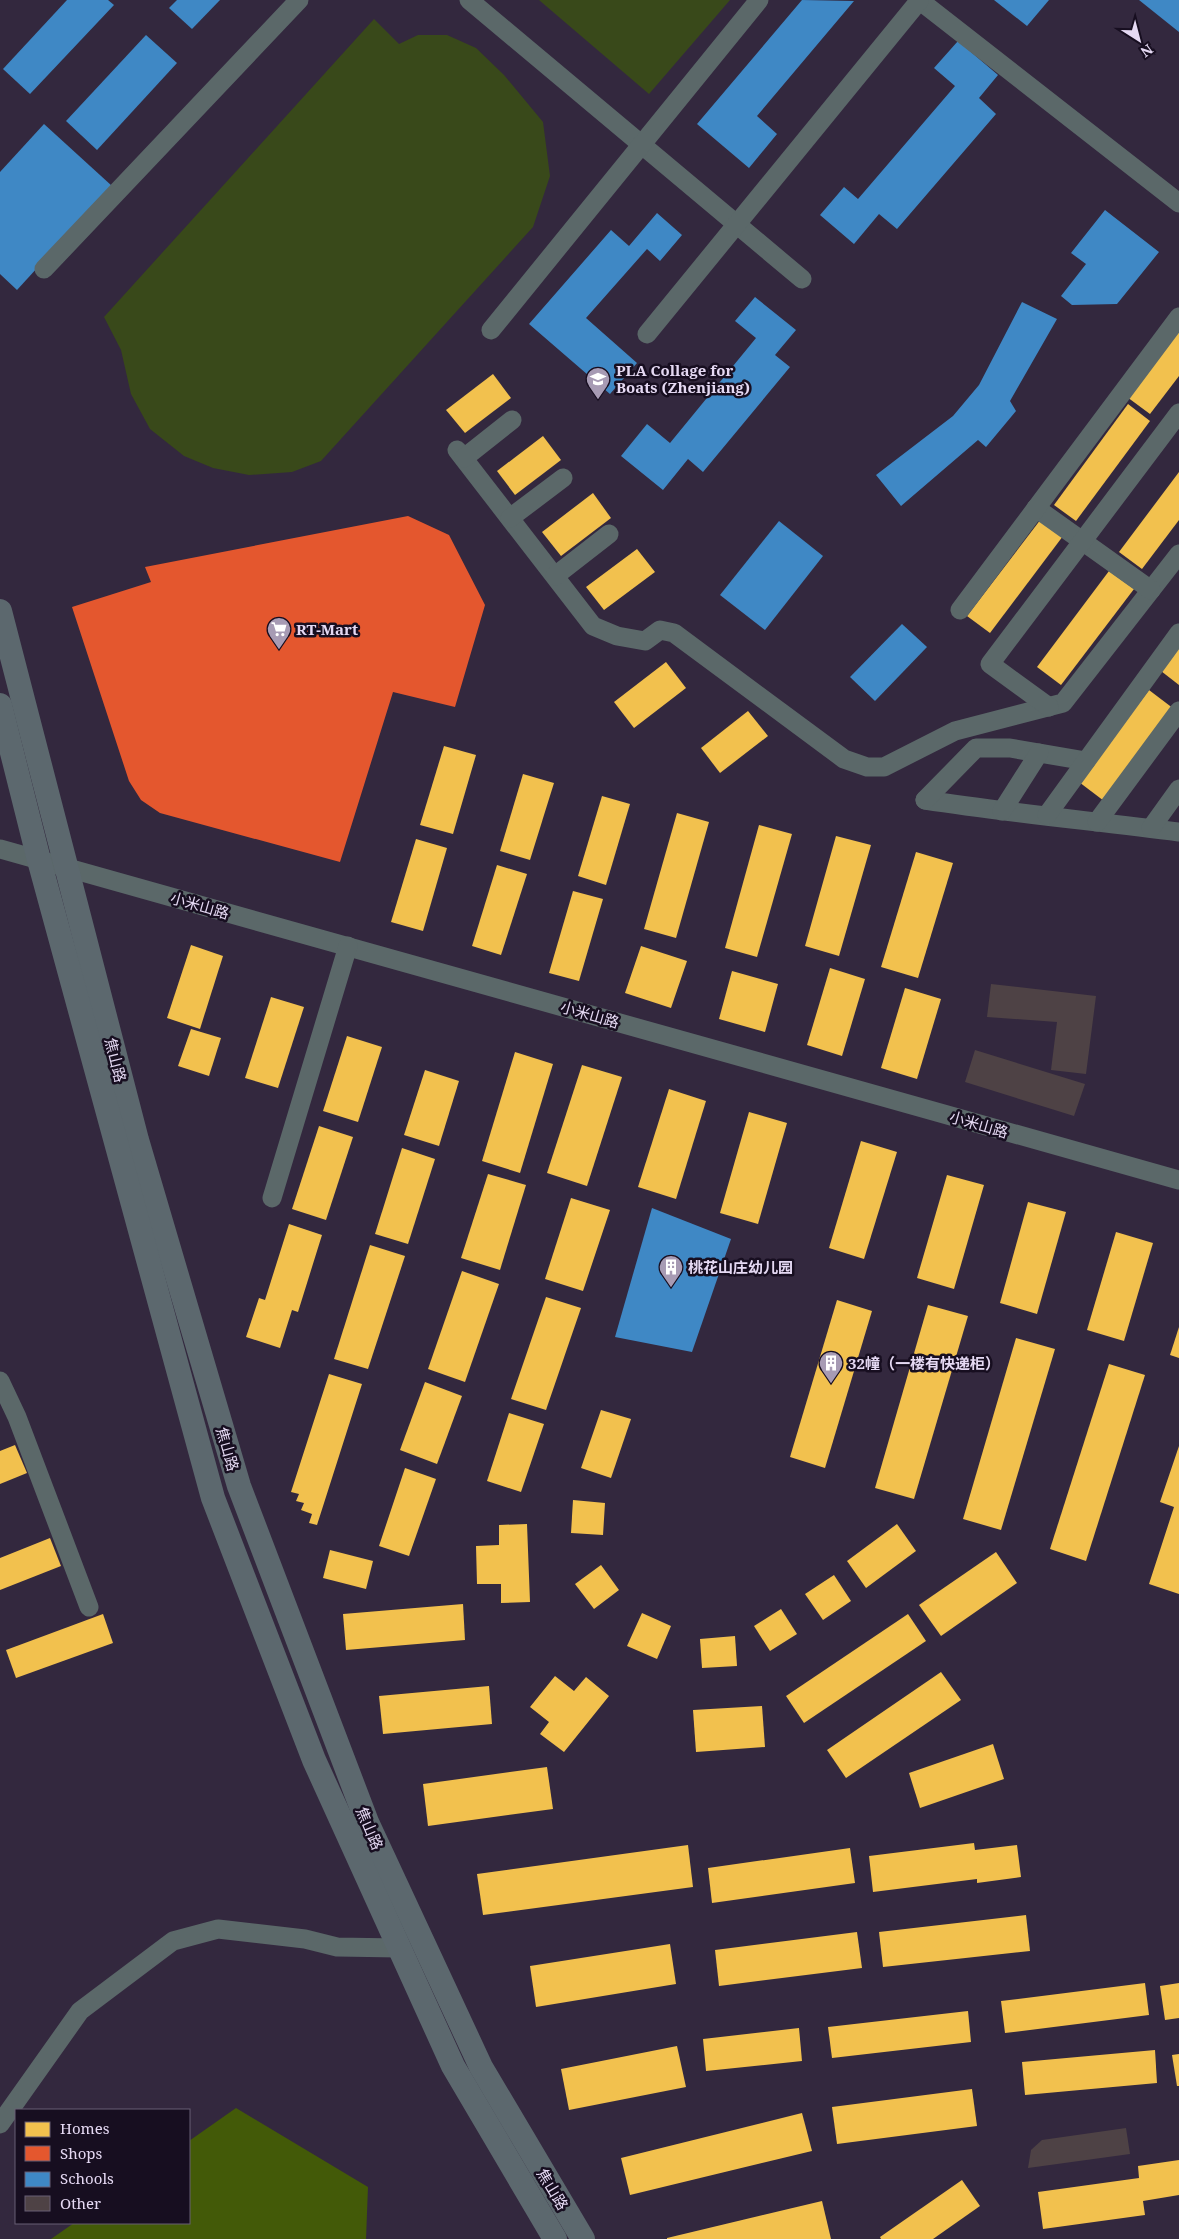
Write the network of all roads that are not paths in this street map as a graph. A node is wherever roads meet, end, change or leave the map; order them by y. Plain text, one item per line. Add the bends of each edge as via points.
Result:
1 (299, 0) edge
2 (470, 0) edge
3 (759, 0) edge
4 (919, 0) edge
5 (642, 145) junction
6 (1179, 203) edge
7 (737, 224) junction
8 (44, 269) dead end
9 (802, 279) dead end
10 (1179, 317) edge
11 (491, 330) dead end
12 (647, 334) dead end
13 (1179, 413) edge
14 (512, 420) dead end
15 (563, 478) dead end
16 (1036, 508) junction
17 (510, 518) junction
18 (609, 534) dead end
19 (1083, 541) junction
20 (1179, 554) edge
21 (555, 576) junction
22 (1151, 590) junction
23 (960, 610) dead end
24 (0, 611) edge
25 (1179, 633) edge
26 (0, 706) edge
27 (1049, 707) junction
28 (1179, 711) edge
29 (1039, 753) junction
30 (1086, 761) junction
31 (1179, 789) edge
32 (1002, 811) junction
33 (1046, 815) junction
34 (1097, 822) junction
35 (1150, 828) junction
36 (1179, 832) edge
37 (0, 849) edge
38 (39, 860) junction
39 (67, 868) junction
40 (348, 946) junction
41 (1179, 1180) edge
42 (272, 1198) dead end
43 (0, 1380) edge
44 (89, 1607) dead end
45 (400, 1948) junction
46 (0, 2124) edge
47 (555, 2239) edge
48 (583, 2239) edge

1 - 8 street
2 - 5 street
3 - 5 street
4 - 6 street
4 - 7 street
5 - 7 street
5 - 11 street
7 - 9 street
7 - 12 street
10 - 16 street
13 - 19 street
14 - 17 street via 461,454
15 - 17 street
16 - 19 street
16 - 23 street
17 - 21 street
18 - 21 street
19 - 22 street
19 - 27 street via 990,664
20 - 22 street
21 - 27 street via 594,626 617,636 645,642 660,630 674,633 844,759 867,767 884,767 955,731
22 - 27 street via 1063,703
24 - 39 main road, 焦山路
25 - 30 street
26 - 38 main road, 焦山路
28 - 34 street
29 - 30 street
29 - 32 street
29 - 32 street via 1010,748 976,748 925,800
30 - 33 street
31 - 35 street
32 - 33 street
33 - 34 street
34 - 35 street
35 - 36 street
37 - 38 street, 小米山路
38 - 39 street, 小米山路
38 - 45 main road, 焦山路 via 213,1498 314,1760
39 - 40 street, 小米山路
39 - 48 main road, 焦山路 via 137,1140 239,1486 366,1822 481,2067
40 - 41 street, 小米山路
40 - 42 street
43 - 44 street
45 - 46 street via 337,1947 305,1939 218,1929 173,1941 80,2011
45 - 47 main road, 焦山路 via 453,2066

